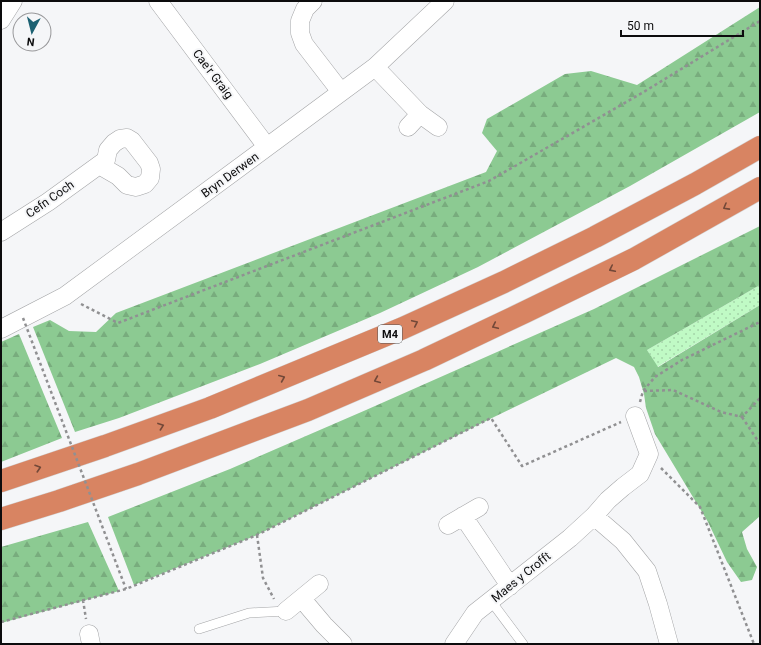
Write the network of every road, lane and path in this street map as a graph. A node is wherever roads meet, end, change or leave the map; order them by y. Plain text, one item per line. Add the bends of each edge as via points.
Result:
1 (13, 1) edge
2 (158, 1) edge
3 (313, 1) edge
4 (445, 1) edge
5 (1, 20) edge
6 (760, 21) edge
7 (375, 67) junction
8 (341, 92) junction
9 (438, 127) dead end
10 (760, 146) edge
11 (267, 147) junction
12 (99, 165) dead end
13 (760, 188) edge
14 (1, 232) edge
15 (65, 296) junction
16 (23, 318) junction
17 (760, 322) edge
18 (1, 329) edge
19 (643, 391) junction
20 (760, 398) edge
21 (635, 416) junction
22 (742, 417) junction
23 (760, 444) edge
24 (648, 454) junction
25 (1, 480) edge
26 (479, 507) dead end
27 (464, 516) junction
28 (594, 516) junction
29 (1, 519) edge
30 (448, 525) dead end
31 (257, 535) junction
32 (319, 584) dead end
33 (510, 586) junction
34 (126, 588) junction
35 (302, 599) junction
36 (491, 601) junction
37 (286, 612) junction
38 (1, 622) edge
39 (199, 629) dead end
40 (344, 644) edge
41 (454, 644) edge
42 (523, 644) edge
43 (669, 644) edge
44 (754, 644) edge

1 - 5 street
2 - 11 street, Cae'r Graig
3 - 8 street via 300,21 300,33 304,44
4 - 7 street, Bryn Derwen
6 - 15 path via 642,93 489,181 118,323
7 - 8 street, Bryn Derwen
7 - 9 street via 414,120
8 - 11 street, Bryn Derwen
25 -> 10 highway, M4 via 106,446 210,408 403,328 595,238
11 - 15 street, Bryn Derwen
12 - 14 street, Cefn Coch
13 -> 29 highway via 634,258 424,360 308,410 138,474
15 - 16 street, Bryn Derwen
16 - 18 street, Bryn Derwen
16 - 34 path, bridge
17 - 19 path via 682,360 655,377
19 - 21 path
19 - 22 path via 673,390 720,412
20 - 22 path
21 - 24 street
21 - 31 path via 522,466 491,418
22 - 23 path
24 - 28 street, Maes y Crofft via 640,474
24 - 44 path via 700,507
26 - 27 street
27 - 30 street
27 - 33 street
28 - 33 street, Maes y Crofft
28 - 43 street via 623,541 647,571
31 - 34 path
31 - 37 path via 263,578 280,610
32 - 35 street
33 - 36 street, Maes y Crofft
34 - 38 path
35 - 37 street
35 - 40 street
36 - 41 street, Maes y Crofft via 475,613
36 - 42 lane
37 - 39 lane via 249,613

